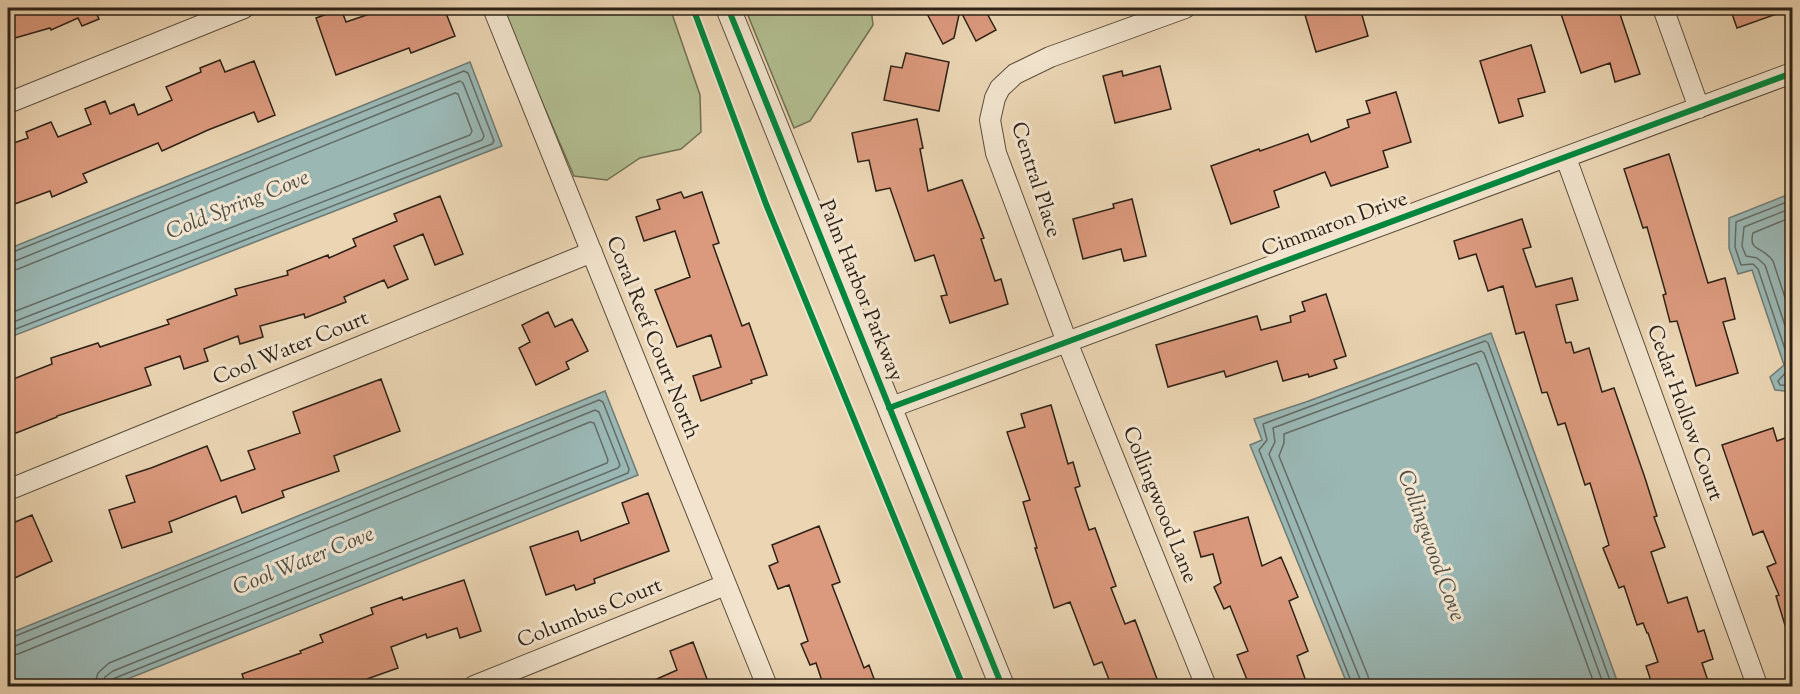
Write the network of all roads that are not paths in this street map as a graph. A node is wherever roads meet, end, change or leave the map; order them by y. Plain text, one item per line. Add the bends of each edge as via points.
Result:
1 (244, 8) edge
2 (493, 8) edge
3 (728, 8) edge
4 (1185, 8) edge
5 (1663, 8) edge
6 (1792, 73) edge
7 (8, 103) edge
8 (1699, 108) junction
9 (1566, 158) junction
10 (592, 252) junction
11 (1067, 342) junction
12 (889, 408) junction
13 (8, 490) edge
14 (725, 585) junction
15 (1757, 685) dead end
16 (474, 687) edge
17 (766, 687) edge
18 (1002, 687) edge
19 (1206, 687) edge

1 - 7 street
2 - 10 street, Coral Reef Court North
3 - 12 street, Palm Harbor Parkway
4 - 11 street, Central Place via 1035,63 1015,74 995,98 990,120 994,147
5 - 8 street
6 - 8 street, Cimmaron Drive
8 - 9 street, Cimmaron Drive
9 - 11 street, Cimmaron Drive
9 - 15 street, Cedar Hollow Court
10 - 13 street, Cool Water Court
10 - 14 street, Coral Reef Court North
11 - 12 street, Cimmaron Drive
11 - 19 street, Collingwood Lane
12 - 18 street, Palm Harbor Parkway
14 - 16 street, Columbus Court
14 - 17 street, Coral Reef Court North

